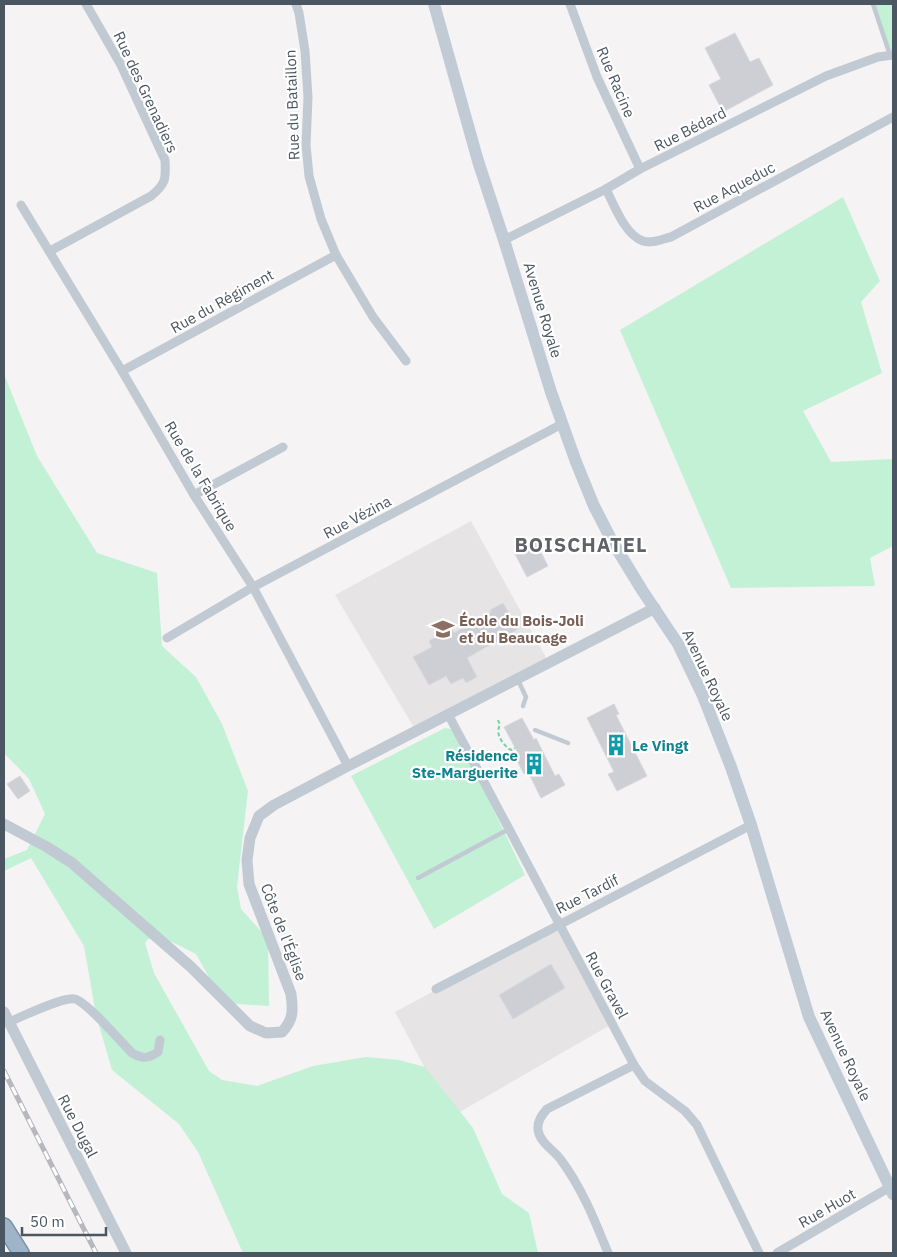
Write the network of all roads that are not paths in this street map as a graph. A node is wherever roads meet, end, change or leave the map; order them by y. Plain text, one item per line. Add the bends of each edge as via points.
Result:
1 (86, 4) edge
2 (296, 4) edge
3 (434, 4) edge
4 (570, 4) edge
5 (873, 4) edge
6 (892, 55) edge
7 (893, 117) edge
8 (640, 169) junction
9 (606, 189) junction
10 (21, 205) dead end
11 (504, 240) junction
12 (50, 251) junction
13 (336, 255) junction
14 (406, 361) dead end
15 (122, 371) junction
16 (562, 424) junction
17 (283, 447) dead end
18 (194, 494) junction
19 (253, 587) junction
20 (655, 608) junction
21 (167, 638) dead end
22 (518, 679) junction
23 (523, 706) dead end
24 (448, 714) junction
25 (535, 730) dead end
26 (568, 743) dead end
27 (348, 766) junction
28 (4, 824) edge
29 (751, 825) junction
30 (509, 829) junction
31 (418, 878) dead end
32 (559, 924) junction
33 (436, 989) dead end
34 (6, 1017) edge
35 (160, 1040) dead end
36 (634, 1065) junction
37 (892, 1190) edge
38 (4, 1226) edge
39 (21, 1253) edge
40 (126, 1253) edge
41 (608, 1253) edge
42 (759, 1253) edge
43 (777, 1253) edge

1 - 12 street, Rue des Grenadiers via 121,65 165,160 166,174 161,187 151,196
2 - 13 street, Rue du Bataillon via 305,51 309,176 321,219
3 - 11 main road, Avenue Royale
4 - 8 street, Rue Racine via 597,77
5 - 6 lane
6 - 8 street, Rue Bédard via 826,76
7 - 9 street, Rue Aqueduc via 671,237 656,241 644,241 628,230
8 - 9 street, Rue Bédard
9 - 11 street, Rue Bédard
10 - 12 street, Rue de la Fabrique
11 - 16 main road, Avenue Royale
12 - 15 street, Rue de la Fabrique
13 - 14 street, Rue du Bataillon via 373,317
13 - 15 street, Rue du Régiment
15 - 18 street, Rue de la Fabrique
16 - 19 street, Rue Vézina
16 - 20 main road, Avenue Royale via 594,506 612,541
17 - 18 street
18 - 19 street, Rue de la Fabrique
19 - 21 street, Rue Vézina
19 - 27 street, Rue de la Fabrique
20 - 22 street, Côte de l'Église
20 - 29 main road, Avenue Royale via 678,644 703,696
22 - 23 lane via 526,697
22 - 24 street, Côte de l'Église
24 - 27 street, Côte de l'Église
24 - 30 street, Rue Gravel
25 - 26 lane
27 - 28 street, Côte de l'Église via 259,816 250,838 247,860 249,884 291,994 293,1010 289,1024 282,1032 266,1033 250,1026 191,967 72,864
29 - 32 street, Rue Tardif
29 - 37 main road, Avenue Royale via 810,1017
30 - 31 lane
30 - 32 street, Rue Gravel
32 - 33 street, Rue Tardif
32 - 36 street, Rue Gravel
34 - 35 street via 74,999 85,1004 140,1058 150,1058 158,1052
34 - 40 street, Rue Dugal
36 - 41 street via 547,1109 540,1118 538,1130 575,1182
36 - 42 street, Rue Gravel via 645,1081 685,1111 697,1125
37 - 43 street, Rue Huot
38 - 39 highway

